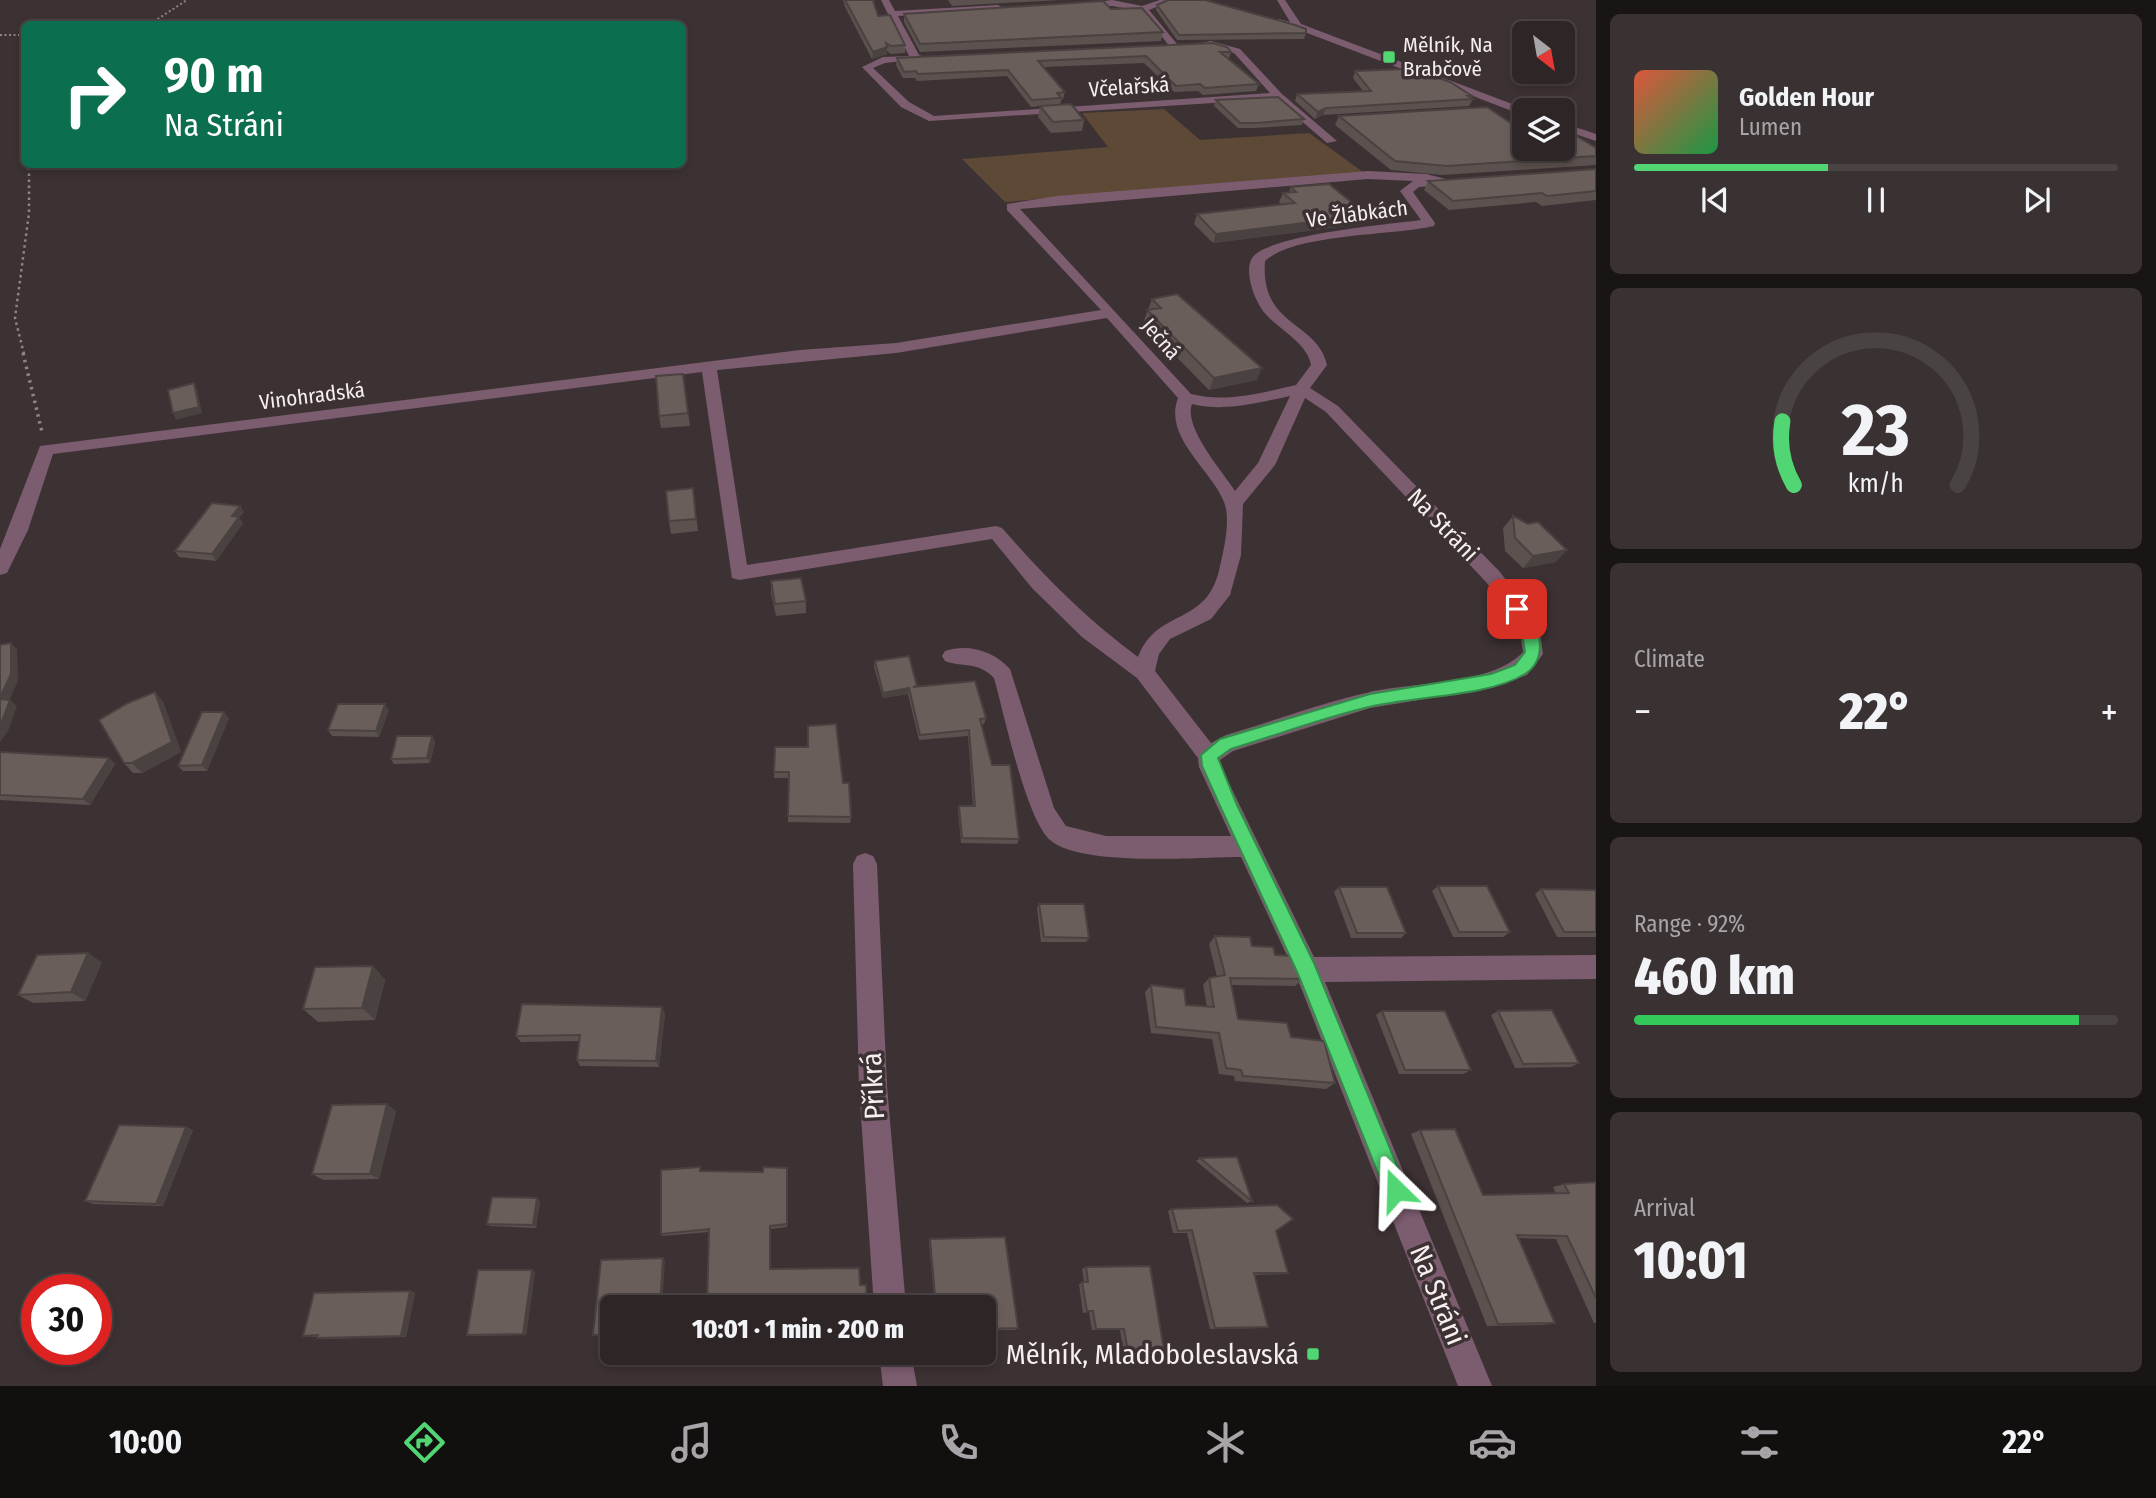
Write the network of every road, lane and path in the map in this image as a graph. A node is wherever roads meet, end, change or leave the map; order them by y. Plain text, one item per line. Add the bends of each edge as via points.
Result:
1 (187, 0) edge
2 (885, 0) edge
3 (1002, 0) edge
4 (1170, 0) edge
5 (1281, 0) edge
6 (1073, 5) edge
7 (1143, 9) junction
8 (892, 14) junction
9 (1267, 19) edge
10 (155, 21) edge
11 (1297, 26) junction
12 (21, 34) edge
13 (0, 35) edge
14 (1174, 46) junction
15 (1160, 47) edge
16 (939, 57) edge
17 (915, 58) junction
18 (1278, 96) junction
19 (1512, 108) edge
20 (1489, 111) edge
21 (1512, 111) edge
22 (1575, 130) edge
23 (1596, 138) edge
24 (1331, 141) dead end
25 (29, 168) edge
26 (1442, 182) junction
27 (1458, 182) edge
28 (1111, 313) junction
29 (709, 368) junction
30 (1301, 389) junction
31 (1182, 395) junction
32 (46, 450) junction
33 (1234, 503) junction
34 (0, 568) edge
35 (952, 656) dead end
36 (1144, 672) junction
37 (1209, 755) junction
38 (1247, 846) junction
39 (865, 864) dead end
40 (1596, 967) edge
41 (1307, 970) junction
42 (889, 1295) edge
43 (897, 1365) edge
44 (900, 1386) edge
45 (1475, 1386) edge

1 - 10 path
2 - 8 street
3 - 8 street via 1008,8
4 - 7 street
5 - 11 street
6 - 7 street
7 - 14 street
8 - 17 street
9 - 11 street
11 - 19 street
12 - 13 path
14 - 15 street
14 - 18 street via 1211,44 1237,51
16 - 17 street
17 - 18 street, Včelařská via 883,60 867,67 921,114 941,119
18 - 24 street
20 - 21 street
22 - 23 street
25 - 32 path via 29,213 15,318
26 - 27 street, Ve Žlábkách
26 - 28 street, Ječná via 1368,175 1011,207
26 - 30 street, Ve Žlábkách via 1415,184 1406,191 1429,223 1309,239 1266,252 1258,260 1264,301 1278,321 1316,351 1319,365
28 - 29 street, Vinohradská via 896,348
28 - 31 street, Ječná
29 - 32 street, Vinohradská
29 - 36 street via 739,573 996,531 1039,583 1089,632
30 - 31 street via 1234,403 1212,404
30 - 33 street via 1266,466
30 - 37 street, Na Stráni via 1332,409 1493,577 1528,625 1533,654 1520,669 1492,680 1370,700 1226,744
31 - 33 street via 1186,430
32 - 34 street via 19,530
33 - 36 street via 1228,576 1215,604 1158,637 1147,651
35 - 38 street via 976,654 1003,675 1044,813 1058,833 1106,847
36 - 37 street
37 - 38 street, Na Stráni
38 - 41 street, Na Stráni
39 - 42 street, Příkrá via 870,1040
40 - 41 street
41 - 45 street, Na Stráni
43 - 44 street

